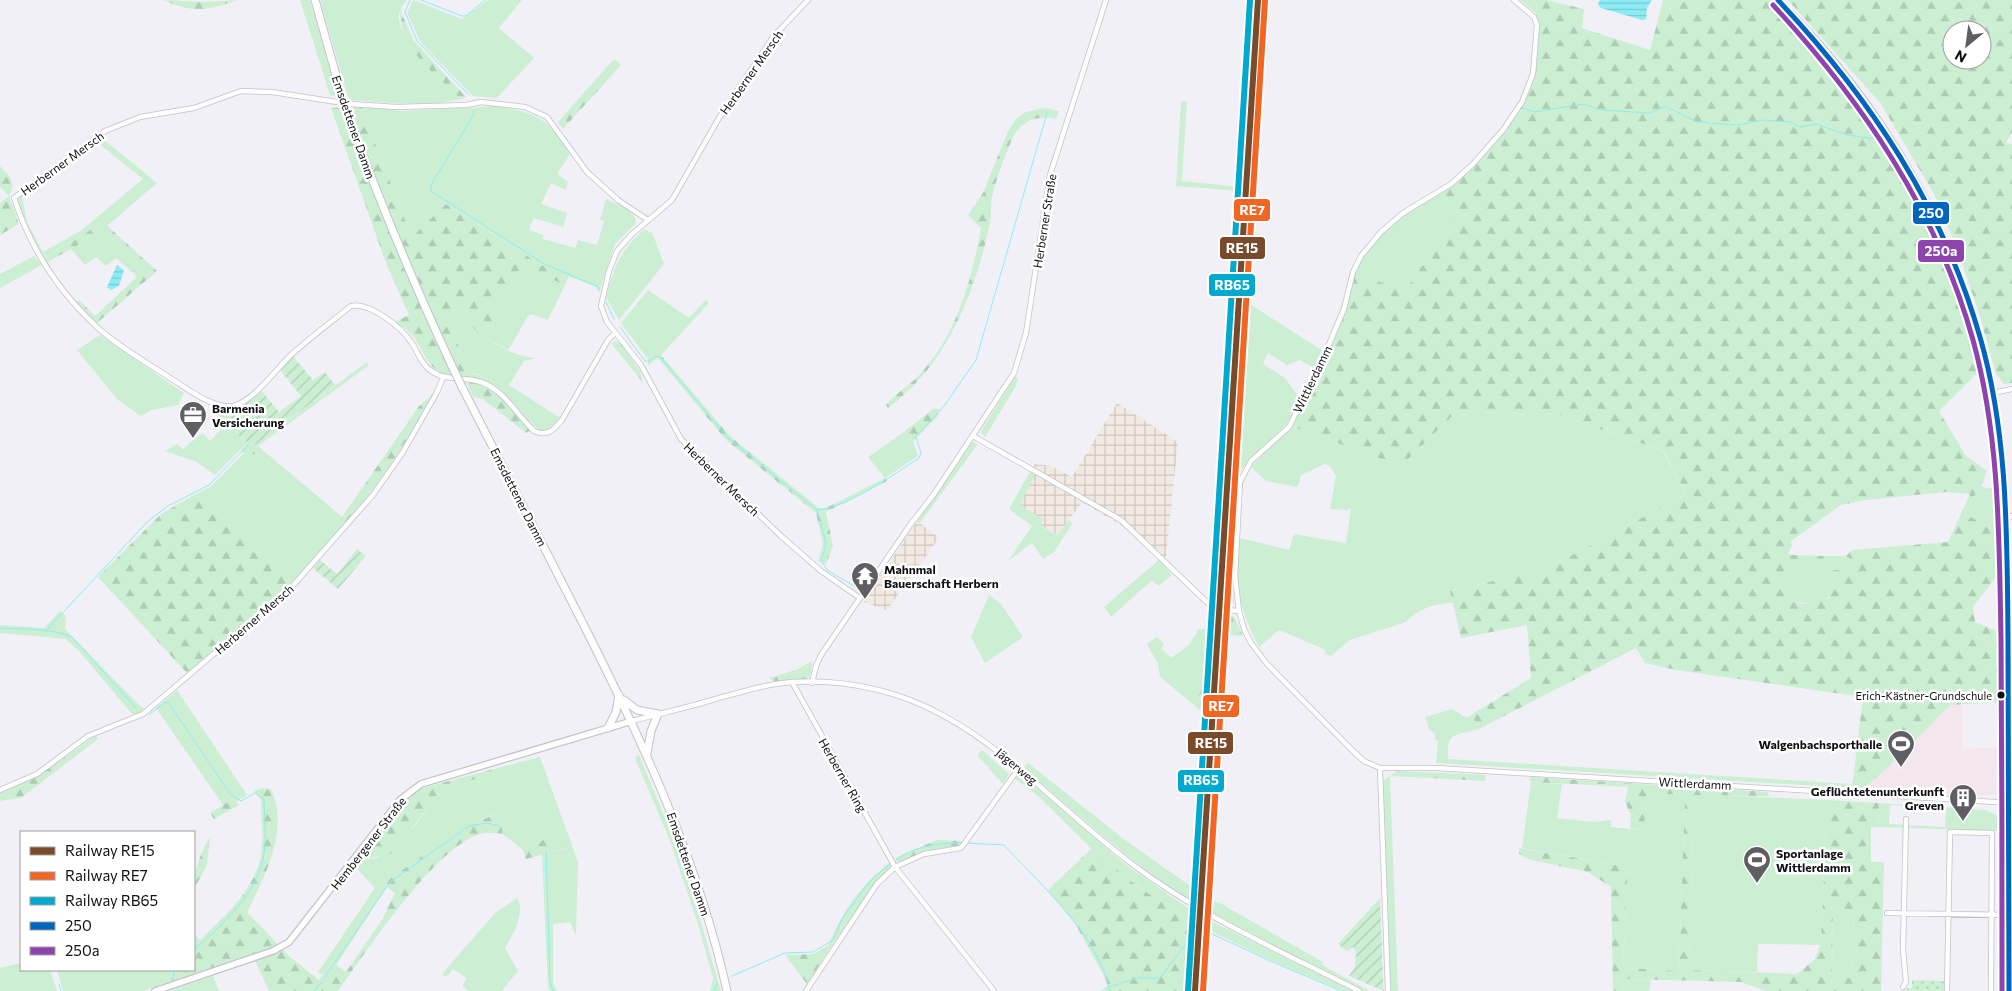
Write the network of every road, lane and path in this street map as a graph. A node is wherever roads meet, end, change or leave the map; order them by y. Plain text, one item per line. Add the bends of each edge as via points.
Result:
1 (315, 0) edge
2 (808, 0) edge
3 (1106, 0) edge
4 (1514, 0) edge
5 (1778, 0) edge
6 (648, 220) junction
7 (615, 333) junction
8 (444, 378) junction
9 (2012, 389) edge
10 (1993, 393) junction
11 (973, 436) junction
12 (2010, 517) edge
13 (2010, 577) edge
14 (860, 598) junction
15 (1214, 608) tunnel mouth
16 (1226, 610) tunnel mouth
17 (1239, 611) junction
18 (792, 682) junction
19 (812, 683) junction
20 (2010, 683) edge
21 (619, 695) junction
22 (658, 714) junction
23 (632, 721) junction
24 (608, 728) junction
25 (647, 756) junction
26 (1020, 768) junction
27 (1380, 768) junction
28 (0, 790) edge
29 (2011, 803) edge
30 (1906, 819) dead end
31 (896, 867) junction
32 (1887, 913) dead end
33 (1904, 913) junction
34 (1948, 913) junction
35 (1993, 915) junction
36 (2010, 915) edge
37 (1903, 987) dead end
38 (155, 991) edge
39 (727, 991) edge
40 (806, 991) edge
41 (994, 991) edge
42 (1358, 991) edge
43 (1388, 991) edge
44 (1946, 991) edge
45 (1991, 991) edge
46 (2009, 991) edge

1 - 21 main road, Emsdettener Damm, bridge via 347,113 418,292 462,387
2 - 6 street, Herberner Mersch via 773,37 672,200
3 - 11 street, Herberner Straße via 1050,175 1020,357 1014,373
4 - 17 street, Wittlerdamm via 1534,17 1537,25 1533,74 1522,102 1473,164 1451,184 1403,213 1361,256 1327,350 1289,427 1251,461 1242,475 1235,560
5 - 10 street via 1850,80 1908,167 1957,273
6 - 7 street, Herberner Mersch via 617,251 609,271 601,306
6 - 8 street, Herberner Mersch via 618,200 587,172 547,117 525,107 482,102 396,107 350,104 272,92 241,91 194,108 140,117 105,131 14,198 24,229 41,260 97,327 139,358 210,401 233,406 246,400 292,354 351,306 358,305 379,314 404,333 429,370
7 - 8 street via 562,420 548,433 534,431 502,394 490,386 472,380
7 - 14 street, Herberner Mersch via 641,365 681,439 781,536 821,571
8 - 28 street, Herberner Mersch via 403,452 373,495 289,590 143,714 88,736 37,774
9 - 10 street
10 - 12 street
11 - 14 street, Herberner Straße
11 - 15 street via 1121,520
12 - 13 street
13 - 20 street
14 - 19 street, Herberner Straße via 821,655
16 - 17 street
17 - 27 street, Wittlerdamm via 1251,643 1267,664 1353,751 1364,761
18 - 19 street, Jägerweg
18 - 22 street, Jägerweg via 753,688
18 - 31 street, Herberner Ring
19 - 26 street, Jägerweg via 868,689 917,703 961,724
20 - 29 street
21 - 22 main road via 637,710
21 - 23 main road, Emsdettener Damm
21 - 24 main road via 616,712
22 - 23 street, Jägerweg
22 - 25 main road
23 - 24 street, Hembergener Straße
23 - 25 main road, Emsdettener Damm
24 - 38 street, Hembergener Straße via 422,784 400,800 290,942 274,951
25 - 39 main road, Emsdettener Damm via 672,813 703,903
26 - 31 street via 961,848 924,854
26 - 42 street, Jägerweg via 1109,846 1188,903
27 - 29 street, Wittlerdamm via 1436,768
27 - 43 street
29 - 36 street
30 - 33 street
31 - 40 street via 877,884
31 - 41 street, Herberner Ring
32 - 33 street
33 - 34 street
33 - 37 street via 1903,973 1906,982
34 - 35 street
34 - 35 street via 1950,832 1982,833 1992,834
34 - 44 street
35 - 36 street
35 - 45 street
36 - 46 street

